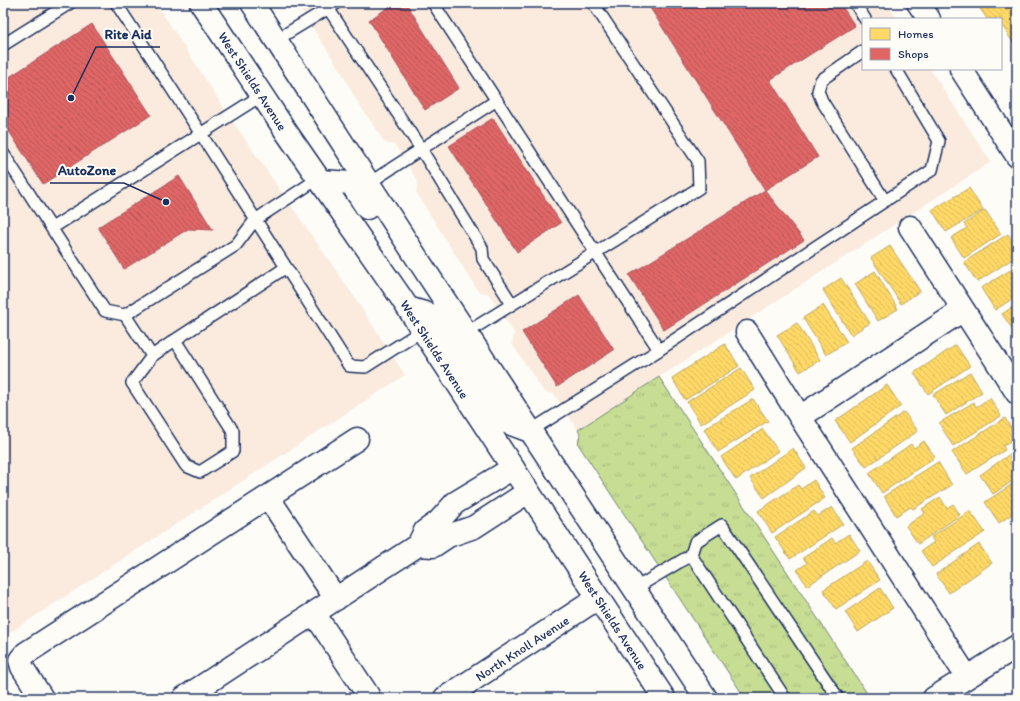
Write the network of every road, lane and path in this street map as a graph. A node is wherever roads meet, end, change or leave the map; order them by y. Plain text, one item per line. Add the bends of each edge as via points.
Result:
1 (70, 3) edge
2 (116, 3) edge
3 (201, 3) edge
4 (252, 3) edge
5 (316, 3) edge
6 (433, 3) edge
7 (592, 3) edge
8 (855, 3) edge
9 (918, 3) edge
10 (333, 6) edge
11 (864, 18) edge
12 (928, 18) edge
13 (276, 40) junction
14 (3, 45) edge
15 (862, 52) edge
16 (897, 70) edge
17 (962, 70) edge
18 (262, 95) junction
19 (497, 100) junction
20 (201, 134) junction
21 (421, 149) junction
22 (3, 153) edge
23 (1017, 156) edge
24 (320, 180) junction
25 (369, 184) junction
26 (885, 201) junction
27 (255, 220) junction
28 (910, 227) dead end
29 (52, 228) junction
30 (596, 252) junction
31 (415, 255) junction
32 (285, 268) junction
33 (512, 304) junction
34 (408, 308) junction
35 (963, 310) junction
36 (125, 315) junction
37 (423, 330) junction
38 (747, 332) dead end
39 (466, 333) junction
40 (175, 340) junction
41 (659, 350) junction
42 (152, 356) junction
43 (1017, 393) edge
44 (800, 417) junction
45 (530, 431) junction
46 (357, 440) dead end
47 (513, 468) junction
48 (528, 492) junction
49 (268, 497) junction
50 (418, 545) junction
51 (690, 555) junction
52 (634, 589) junction
53 (598, 598) junction
54 (336, 599) junction
55 (314, 613) junction
56 (1017, 646) edge
57 (967, 677) junction
58 (368, 695) dead end
59 (834, 697) edge
60 (42, 698) edge
61 (184, 698) edge
62 (445, 698) edge
63 (664, 698) edge
64 (706, 698) edge
65 (785, 698) edge
66 (934, 698) edge

1 - 14 lane
2 - 20 lane
3 - 18 street, West Shields Avenue
4 - 13 street
5 - 10 lane
6 - 19 lane
7 - 30 lane via 698,161 699,188
8 - 11 lane
9 - 12 street
10 - 13 lane
10 - 21 lane
13 - 25 street
15 - 26 lane via 821,80 818,91
16 - 26 lane via 939,141 932,170
17 - 23 street
18 - 20 lane
18 - 24 street, West Shields Avenue
19 - 21 lane
19 - 30 lane
20 - 27 lane
20 - 29 lane
21 - 25 lane
21 - 33 lane via 482,248 483,259
22 - 29 lane
24 - 27 lane
24 - 31 street via 351,183 391,245
24 - 34 street, West Shields Avenue
25 - 31 street
26 - 41 lane
27 - 32 lane
27 - 36 lane via 236,245
28 - 35 street
29 - 36 lane via 105,311
30 - 33 lane
30 - 41 lane
31 - 39 street
32 - 37 lane via 349,366 365,367
32 - 40 lane
33 - 39 lane
34 - 37 street, West Shields Avenue
34 - 45 street via 431,315 503,421
35 - 43 street
35 - 44 street
36 - 42 lane
37 - 47 street, West Shields Avenue
38 - 44 street
39 - 45 street
40 - 42 lane
40 - 42 lane via 232,431 233,451 200,472 186,466 132,383
41 - 45 lane
44 - 57 street
45 - 52 street
46 - 49 street
47 - 48 street, West Shields Avenue
47 - 50 street via 455,503 438,522 425,531
48 - 50 street via 474,527 448,536 434,546
48 - 53 street, West Shields Avenue
49 - 54 street
49 - 60 street via 26,653 20,660 22,667
50 - 54 street
51 - 52 lane
51 - 59 lane via 694,542 722,525
51 - 65 lane
52 - 64 street
53 - 62 street, North Knoll Avenue
53 - 63 street, West Shields Avenue
54 - 55 street
55 - 58 street
55 - 61 street
56 - 57 street
57 - 66 street

